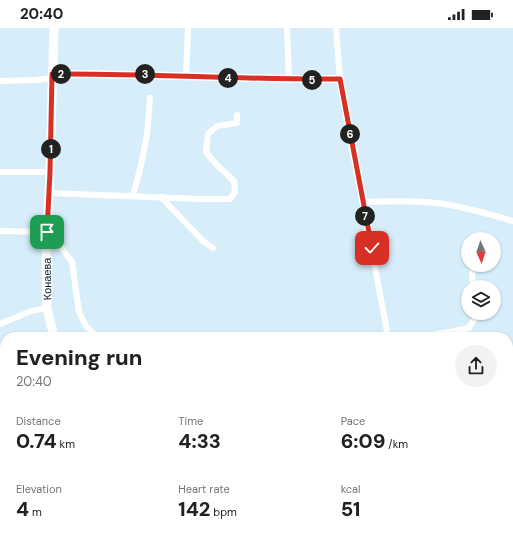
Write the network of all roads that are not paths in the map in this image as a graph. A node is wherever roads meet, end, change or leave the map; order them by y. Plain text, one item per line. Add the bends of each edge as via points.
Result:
1 (54, 28) edge
2 (188, 28) edge
3 (287, 28) edge
4 (336, 28) edge
5 (52, 76) junction
6 (186, 76) junction
7 (340, 79) junction
8 (289, 80) junction
9 (0, 81) edge
10 (150, 98) dead end
11 (238, 115) dead end
12 (0, 172) edge
13 (50, 172) junction
14 (49, 193) junction
15 (132, 196) junction
16 (161, 197) junction
17 (362, 202) junction
18 (513, 221) edge
19 (0, 231) edge
20 (47, 232) junction
21 (46, 244) junction
22 (213, 248) dead end
23 (472, 272) dead end
24 (473, 280) edge
25 (47, 308) junction
26 (474, 320) edge
27 (0, 324) edge
28 (53, 332) edge
29 (92, 332) edge
30 (387, 332) edge
31 (448, 332) edge

1 - 5 main road, Конаева
2 - 6 street
3 - 8 street
4 - 7 street
5 - 6 street
5 - 9 street via 36,80
5 - 13 main road, Конаева
6 - 8 street
7 - 8 street
7 - 17 street
10 - 15 street via 148,135
11 - 16 street via 237,123 218,126 208,134 206,152 234,181 235,192 230,199
12 - 13 street
13 - 14 main road, Конаева
14 - 15 street
14 - 20 main road, Конаева
15 - 16 street
16 - 22 street
17 - 18 street via 437,203
17 - 30 street
19 - 20 street
20 - 21 main road, Конаева
21 - 25 main road, Конаева
21 - 29 street via 61,247 72,262 79,312
23 - 24 street
25 - 27 street via 31,311
25 - 28 main road, Конаева
26 - 31 street via 469,328

